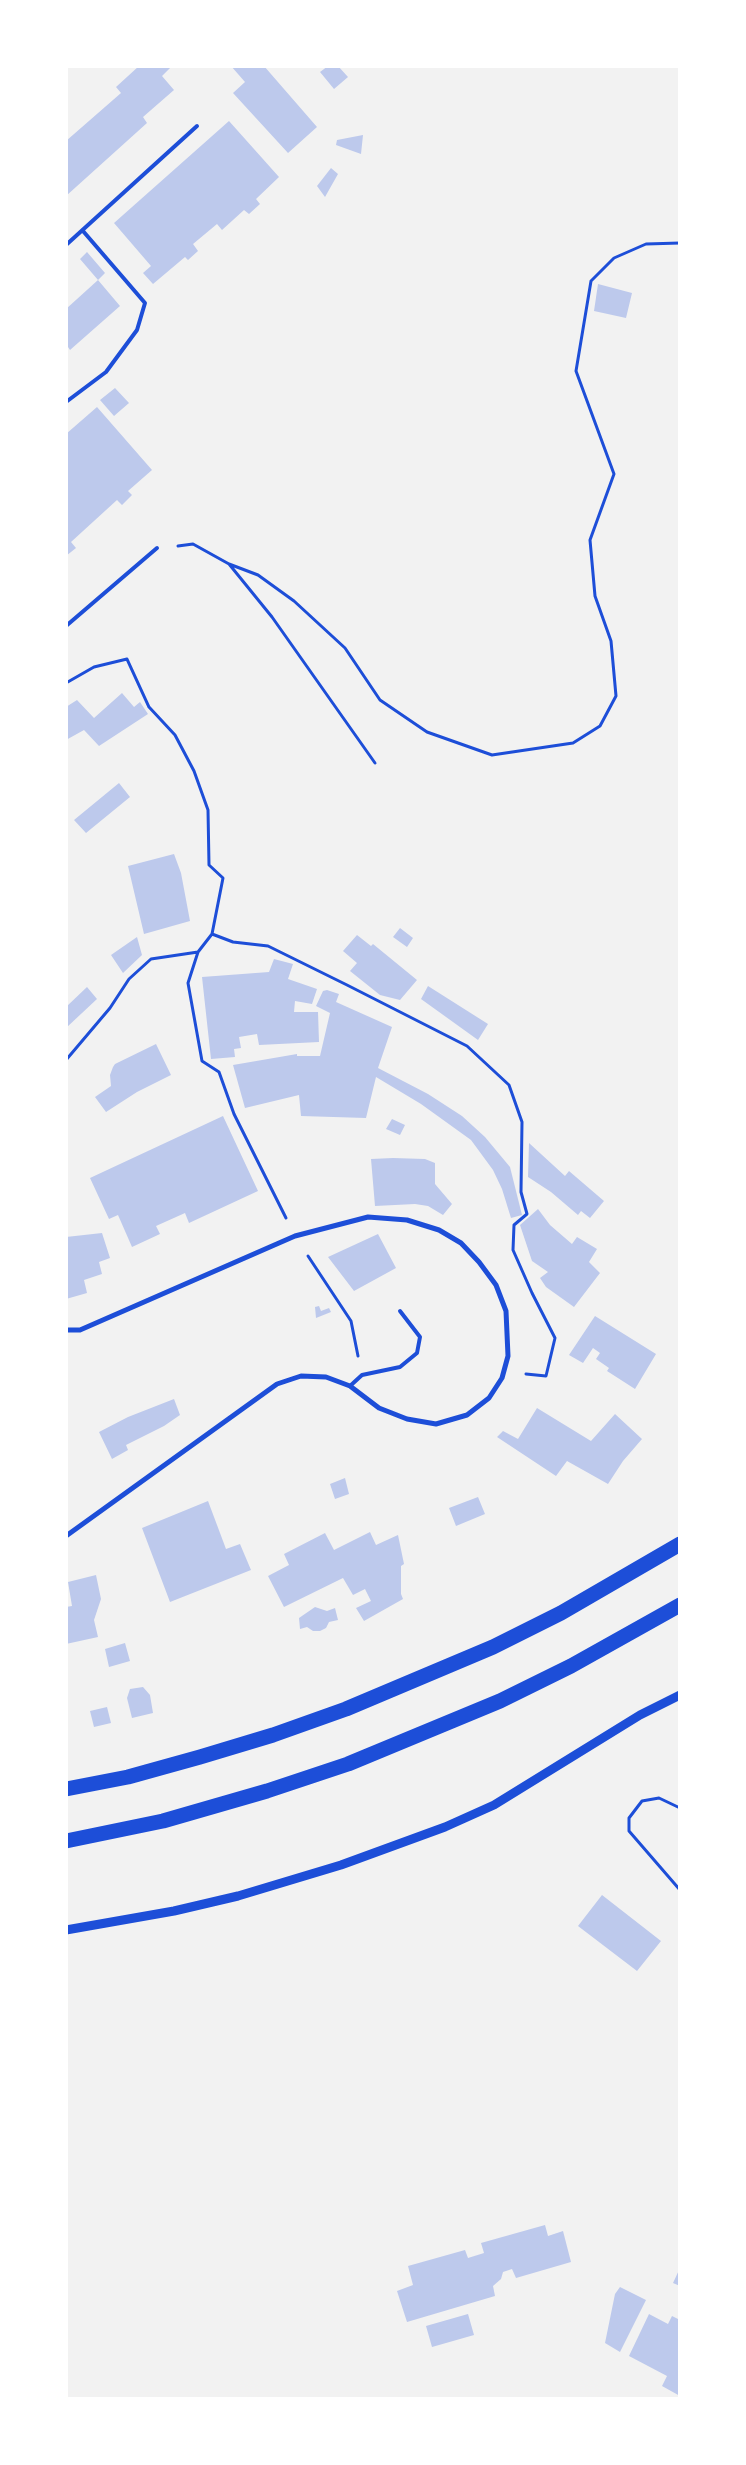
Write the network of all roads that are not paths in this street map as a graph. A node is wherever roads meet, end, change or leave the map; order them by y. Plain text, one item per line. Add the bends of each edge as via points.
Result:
1 (197, 126) dead end
2 (83, 231) junction
3 (66, 245) edge
4 (66, 402) edge
5 (157, 548) road end
6 (66, 626) edge
7 (400, 1311) dead end
8 (66, 1330) edge
9 (350, 1386) junction
10 (66, 1536) edge
11 (680, 1544) edge
12 (680, 1605) edge
13 (680, 1695) edge
14 (66, 1789) edge
15 (66, 1840) edge
16 (66, 1930) edge

1 - 2 lane
2 - 3 lane
2 - 4 lane via 145,303 137,330 106,372
5 - 6 lane
7 - 9 lane via 420,1337 417,1353 400,1367 362,1375
8 - 9 street via 80,1330 295,1236 368,1217 407,1220 439,1230 461,1243 496,1285 506,1311 508,1356 502,1378 489,1398 467,1416 436,1424 407,1420 379,1408
9 - 10 street via 326,1377 301,1376 277,1384
11 - 14 highway via 561,1612 493,1646 346,1709 200,1757 128,1777
12 - 15 highway via 500,1702 348,1764 162,1821
13 - 16 street via 640,1715 494,1805 436,1830 341,1865 238,1896

